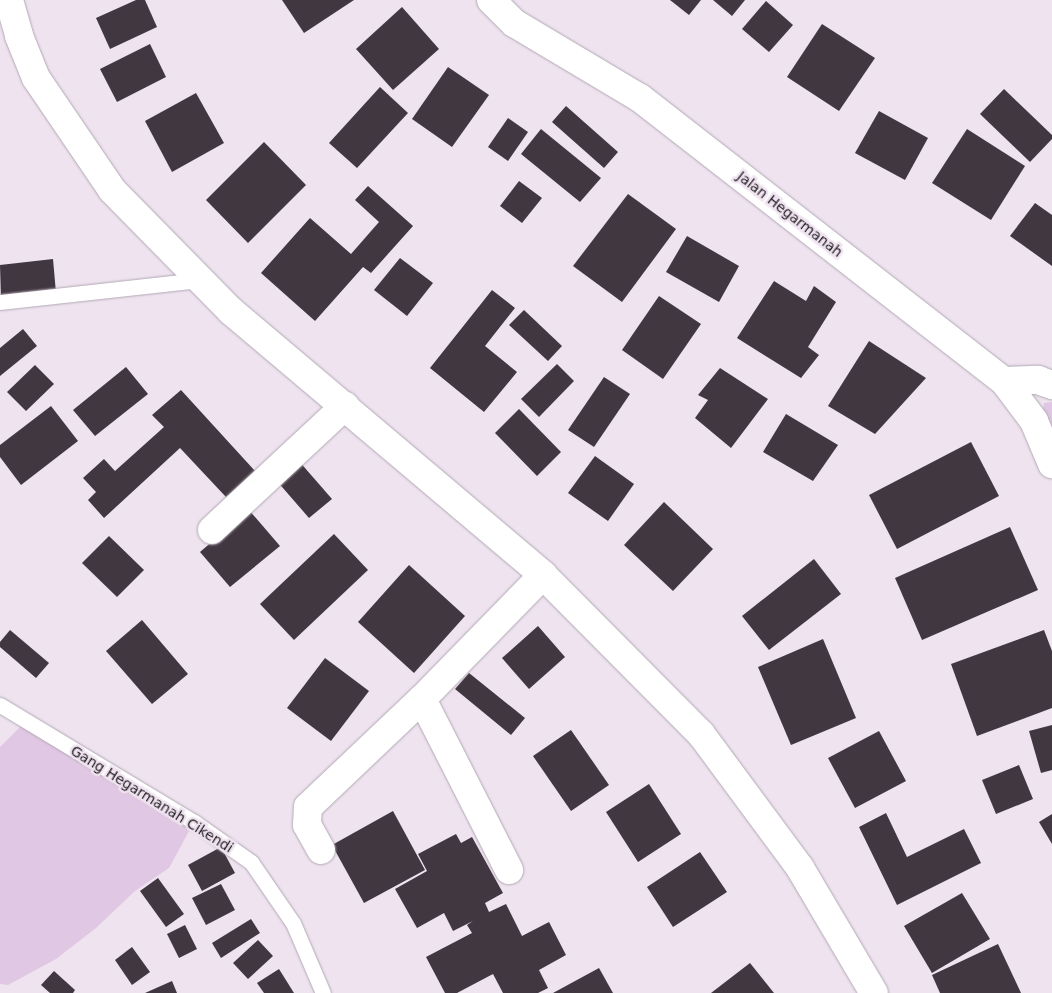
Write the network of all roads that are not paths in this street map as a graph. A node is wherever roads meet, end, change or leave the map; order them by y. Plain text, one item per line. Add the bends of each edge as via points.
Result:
1 (9, 0) edge
2 (490, 0) edge
3 (199, 280) junction
4 (0, 302) edge
5 (1004, 381) junction
6 (1052, 384) edge
7 (345, 406) junction
8 (1052, 464) edge
9 (212, 530) dead end
10 (543, 574) junction
11 (422, 699) junction
12 (0, 705) edge
13 (321, 850) dead end
14 (509, 870) dead end
15 (323, 993) edge
16 (874, 993) edge

1 - 3 street via 36,78 61,119 112,190
2 - 5 street, Jalan Hegarmanah via 514,23 640,98
3 - 4 lane
3 - 7 street
5 - 6 street via 1038,380
5 - 8 street, Jalan Hegarmanah via 1034,421
7 - 9 street
7 - 10 street
10 - 11 street
10 - 16 street via 701,734 800,868
11 - 13 street via 308,807 307,825
11 - 14 street
12 - 15 lane, Gang Hegarmanah Cikendi via 194,822 251,862 293,923

